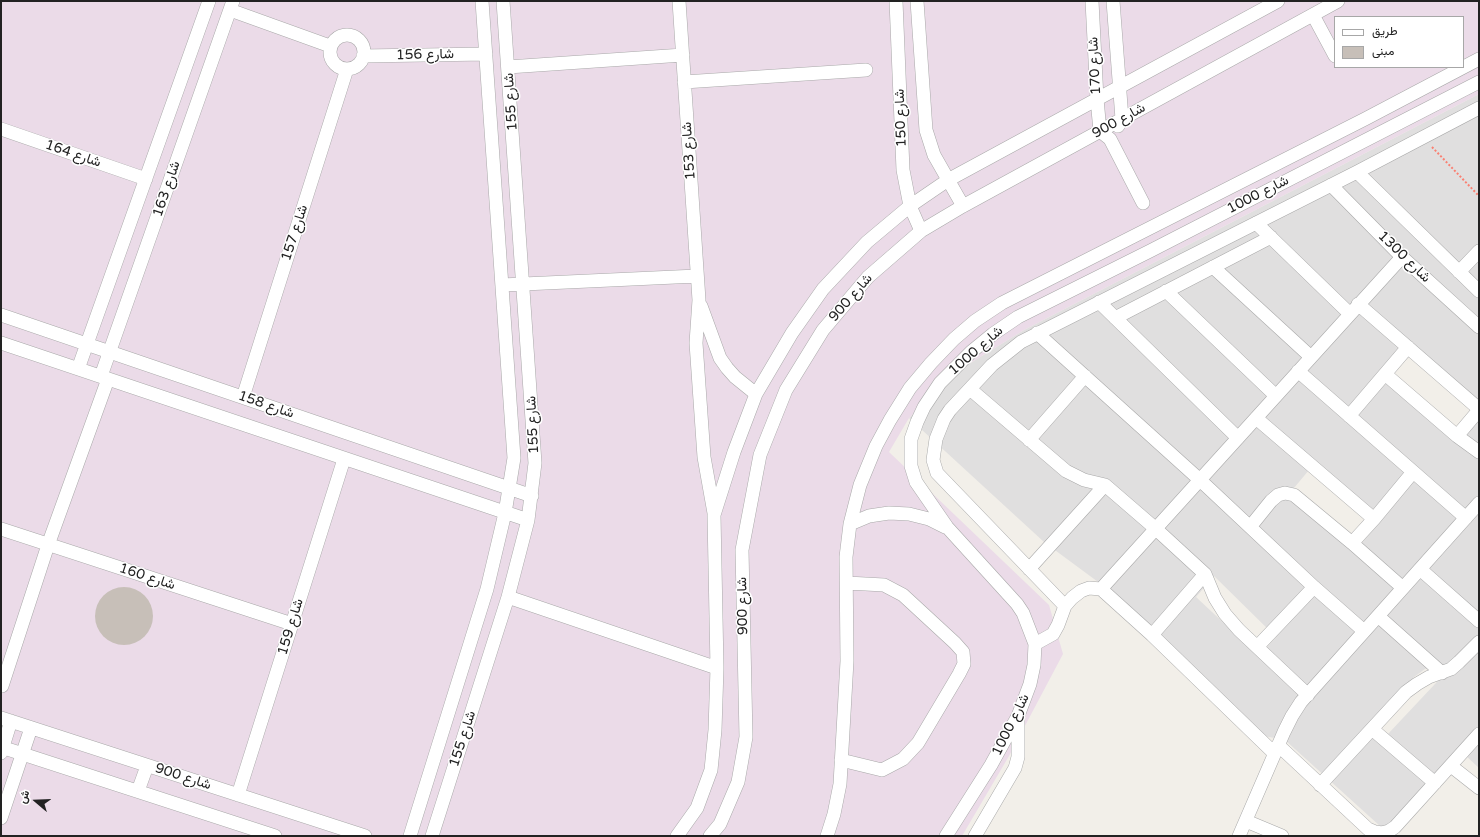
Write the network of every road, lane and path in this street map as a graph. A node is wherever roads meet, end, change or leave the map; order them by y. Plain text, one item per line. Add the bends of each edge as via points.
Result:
1 (208, 1) edge
2 (482, 1) edge
3 (503, 1) edge
4 (679, 1) edge
5 (896, 1) edge
6 (917, 1) edge
7 (1278, 1) edge
8 (1338, 1) edge
9 (231, 5) edge
10 (1092, 7) edge
11 (1113, 7) edge
12 (1313, 14) junction
13 (504, 16) junction
14 (483, 17) junction
15 (330, 46) junction
16 (486, 54) junction
17 (1334, 54) edge
18 (682, 55) junction
19 (364, 56) junction
20 (1479, 59) edge
21 (508, 67) junction
22 (1464, 67) edge
23 (1462, 68) edge
24 (347, 69) junction
25 (866, 70) dead end
26 (684, 82) junction
27 (1479, 82) edge
28 (1119, 87) junction
29 (1097, 99) junction
30 (1479, 108) edge
31 (1122, 119) junction
32 (1, 129) edge
33 (1105, 135) junction
34 (1422, 138) junction
35 (1356, 172) junction
36 (146, 179) junction
37 (948, 180) junction
38 (1331, 185) junction
39 (1479, 196) edge
40 (1143, 204) dead end
41 (910, 206) junction
42 (963, 206) junction
43 (1256, 223) junction
44 (921, 231) junction
45 (1271, 237) junction
46 (1479, 251) edge
47 (1402, 257) junction
48 (1213, 267) junction
49 (1458, 272) junction
50 (697, 276) junction
51 (524, 284) junction
52 (502, 285) junction
53 (1166, 291) junction
54 (1479, 291) edge
55 (699, 300) junction
56 (1099, 302) junction
57 (1354, 309) junction
58 (1, 315) edge
59 (1115, 318) junction
60 (1479, 327) edge
61 (1037, 333) junction
62 (1, 343) edge
63 (86, 344) junction
64 (1408, 347) junction
65 (109, 352) junction
66 (1311, 357) junction
67 (78, 369) junction
68 (1298, 371) junction
69 (1385, 374) junction
70 (1085, 376) junction
71 (104, 378) junction
72 (970, 388) junction
73 (756, 394) junction
74 (1276, 396) junction
75 (243, 397) junction
76 (1479, 409) edge
77 (1349, 416) junction
78 (1256, 418) junction
79 (1457, 436) junction
80 (1238, 438) junction
81 (1029, 440) junction
82 (1479, 452) edge
83 (344, 458) junction
84 (1413, 472) junction
85 (1200, 480) junction
86 (1105, 485) junction
87 (509, 488) junction
88 (532, 496) junction
89 (1479, 503) edge
90 (505, 513) junction
91 (714, 515) junction
92 (1466, 518) junction
93 (1374, 519) junction
94 (528, 520) junction
95 (850, 524) junction
96 (1250, 527) junction
97 (947, 528) junction
98 (1, 529) edge
99 (1156, 529) junction
100 (1352, 543) junction
101 (48, 545) junction
102 (1029, 569) junction
103 (1420, 569) junction
104 (1205, 574) junction
105 (846, 583) junction
106 (1314, 587) junction
107 (1403, 588) junction
108 (1101, 589) junction
109 (508, 597) junction
110 (1065, 606) junction
111 (1378, 616) junction
112 (1477, 616) edge
113 (292, 624) junction
114 (1364, 632) junction
115 (1152, 635) junction
116 (1479, 642) edge
117 (1035, 644) junction
118 (1257, 647) junction
119 (717, 668) junction
120 (1442, 672) junction
121 (2, 686) dead end
122 (1308, 695) junction
123 (1018, 716) junction
124 (6, 719) edge
125 (31, 728) junction
126 (1372, 729) junction
127 (1479, 734) edge
128 (2, 749) edge
129 (1276, 749) junction
130 (22, 754) junction
131 (841, 760) junction
132 (147, 766) junction
133 (1451, 766) junction
134 (1436, 783) junction
135 (1320, 785) junction
136 (1479, 788) edge
137 (138, 791) junction
138 (238, 795) junction
139 (1, 818) edge
140 (1246, 820) junction
141 (276, 836) edge
142 (365, 836) edge
143 (410, 836) edge
144 (432, 836) edge
145 (677, 836) edge
146 (710, 836) edge
147 (826, 836) edge
148 (946, 836) edge
149 (976, 836) edge
150 (1239, 836) edge
151 (1282, 836) edge

1 - 36 street, شارع 163
2 - 14 street, شارع 155
3 - 13 street, شارع 155
4 - 18 street, شارع 153
5 - 41 street, شارع 150 via 903,170
6 - 37 street, شارع 150 via 926,130 934,156
7 - 28 street, شارع 900
8 - 12 street, شارع 900
9 - 15 street
9 - 65 street, شارع 163
10 - 11 street
10 - 29 street, شارع 170
11 - 28 street, شارع 170
12 - 17 street
12 - 31 street, شارع 900
13 - 14 street
13 - 21 street, شارع 155
14 - 16 street, شارع 155
15 - 19 street via 337,37 347,34 357,38 363,46
15 - 24 street via 329,54 333,62
16 - 19 street, شارع 156
16 - 52 street, شارع 155
18 - 21 street
18 - 26 street, شارع 153
19 - 24 street via 360,63
20 - 22 street, شارع 1000
21 - 51 street, شارع 155
23 - 95 street, شارع 1000 via 1002,303 975,321 931,362 910,388 890,420 860,485
24 - 75 street, شارع 157
25 - 26 street
26 - 50 street, شارع 153
27 - 97 street, شارع 1000 via 1018,317 971,352 940,383 924,407 911,439 911,466 916,482
28 - 29 street, شارع 900
28 - 31 street, شارع 170
29 - 33 street, شارع 170
29 - 37 street, شارع 900
30 - 34 street
31 - 33 street, شارع 900
32 - 36 street, شارع 164
33 - 40 street
33 - 42 street, شارع 900
34 - 35 street
34 - 39 path
35 - 38 street
35 - 49 street, شارع 1300
36 - 63 street, شارع 163
37 - 41 street, شارع 900
37 - 42 street, شارع 150
38 - 43 street
38 - 47 street, شارع 1300
41 - 44 street, شارع 150
41 - 73 street, شارع 900 via 867,242 824,289 792,333
42 - 44 street, شارع 900
43 - 45 street
43 - 56 street
44 - 146 street, شارع 900 via 868,277 822,330 786,390 760,455 742,550 746,736 738,782 720,824
45 - 48 street
45 - 57 street
46 - 49 street
47 - 57 street
47 - 60 street, شارع 1300
48 - 53 street
48 - 66 street
49 - 54 street, شارع 1300
50 - 51 street
50 - 55 street, شارع 153
51 - 52 street
51 - 88 street, شارع 155 via 535,450
52 - 87 street, شارع 155 via 514,458
53 - 59 street
53 - 74 street
55 - 73 street via 720,358 735,377
55 - 91 street via 696,343 704,457
56 - 59 street
56 - 61 street
57 - 64 street
57 - 66 street
58 - 63 street, شارع 158
59 - 80 street
61 - 70 street
61 - 72 street via 1006,353
62 - 67 street, شارع 158
63 - 65 street, شارع 158
63 - 67 street, شارع 163
64 - 69 street
64 - 76 street
65 - 71 street, شارع 163
65 - 75 street, شارع 158
66 - 68 street
67 - 71 street, شارع 158
68 - 74 street
68 - 77 street
69 - 77 street
69 - 79 street
70 - 81 street
70 - 85 street
71 - 83 street, شارع 158
71 - 101 street, شارع 163
72 - 81 street
72 - 102 street via 950,410 939,428 933,460 937,473
73 - 91 street, شارع 900
74 - 78 street
75 - 87 street, شارع 158
76 - 79 street
77 - 84 street
78 - 80 street
78 - 93 street
79 - 82 street
80 - 85 street
81 - 86 street via 1066,470 1084,480
83 - 90 street, شارع 158
83 - 113 street, شارع 159
84 - 92 street
84 - 93 street
85 - 96 street
85 - 99 street
86 - 99 street
86 - 102 street
87 - 88 street, شارع 158
87 - 90 street, شارع 155
88 - 94 street, شارع 155
89 - 92 street
90 - 94 street, شارع 158
90 - 143 street, شارع 155 via 486,589
91 - 119 street, شارع 900
92 - 103 street
93 - 100 street
94 - 109 street, شارع 155
95 - 97 street via 869,516 902,513 928,518
95 - 105 street, شارع 1000
96 - 100 street via 1271,501 1285,493 1294,495
96 - 106 street
97 - 117 street, شارع 1000 via 1023,613
98 - 101 street, شارع 160
99 - 104 street
99 - 108 street
100 - 107 street
101 - 113 street, شارع 160
101 - 121 street, شارع 163
102 - 110 street
103 - 107 street
103 - 112 street
104 - 115 street
104 - 118 street via 1225,614
105 - 131 street, شارع 1000 via 847,661
105 - 131 street via 884,585 904,595 963,652 964,664 918,743 903,759 882,770
106 - 114 street
106 - 118 street
107 - 111 street
108 - 110 street via 1085,589
108 - 115 street
109 - 119 street
109 - 144 street, شارع 155
110 - 117 street via 1053,634
111 - 114 street
111 - 120 street
113 - 138 street, شارع 159
114 - 122 street
115 - 129 street
116 - 120 street via 1451,669
117 - 123 street, شارع 1000 via 1030,684
118 - 122 street
119 - 145 street, شارع 900 via 716,730 711,770 697,808
120 - 126 street via 1406,692
122 - 129 street via 1292,716
123 - 148 street, شارع 1000 via 992,765
123 - 149 street via 1018,757 1015,768
124 - 125 street, شارع 900
124 - 128 street
125 - 130 street
125 - 132 street, شارع 900
126 - 134 street
126 - 135 street
127 - 133 street
128 - 130 street, شارع 900
129 - 135 street
129 - 140 street
130 - 137 street, شارع 900
130 - 139 street
131 - 147 street, شارع 1000 via 840,784 834,814
132 - 137 street
132 - 138 street, شارع 900
133 - 134 street
133 - 136 street
134 - 135 street via 1395,827 1382,833 1368,829
137 - 141 street, شارع 900
138 - 142 street, شارع 900
140 - 150 street
140 - 151 street

